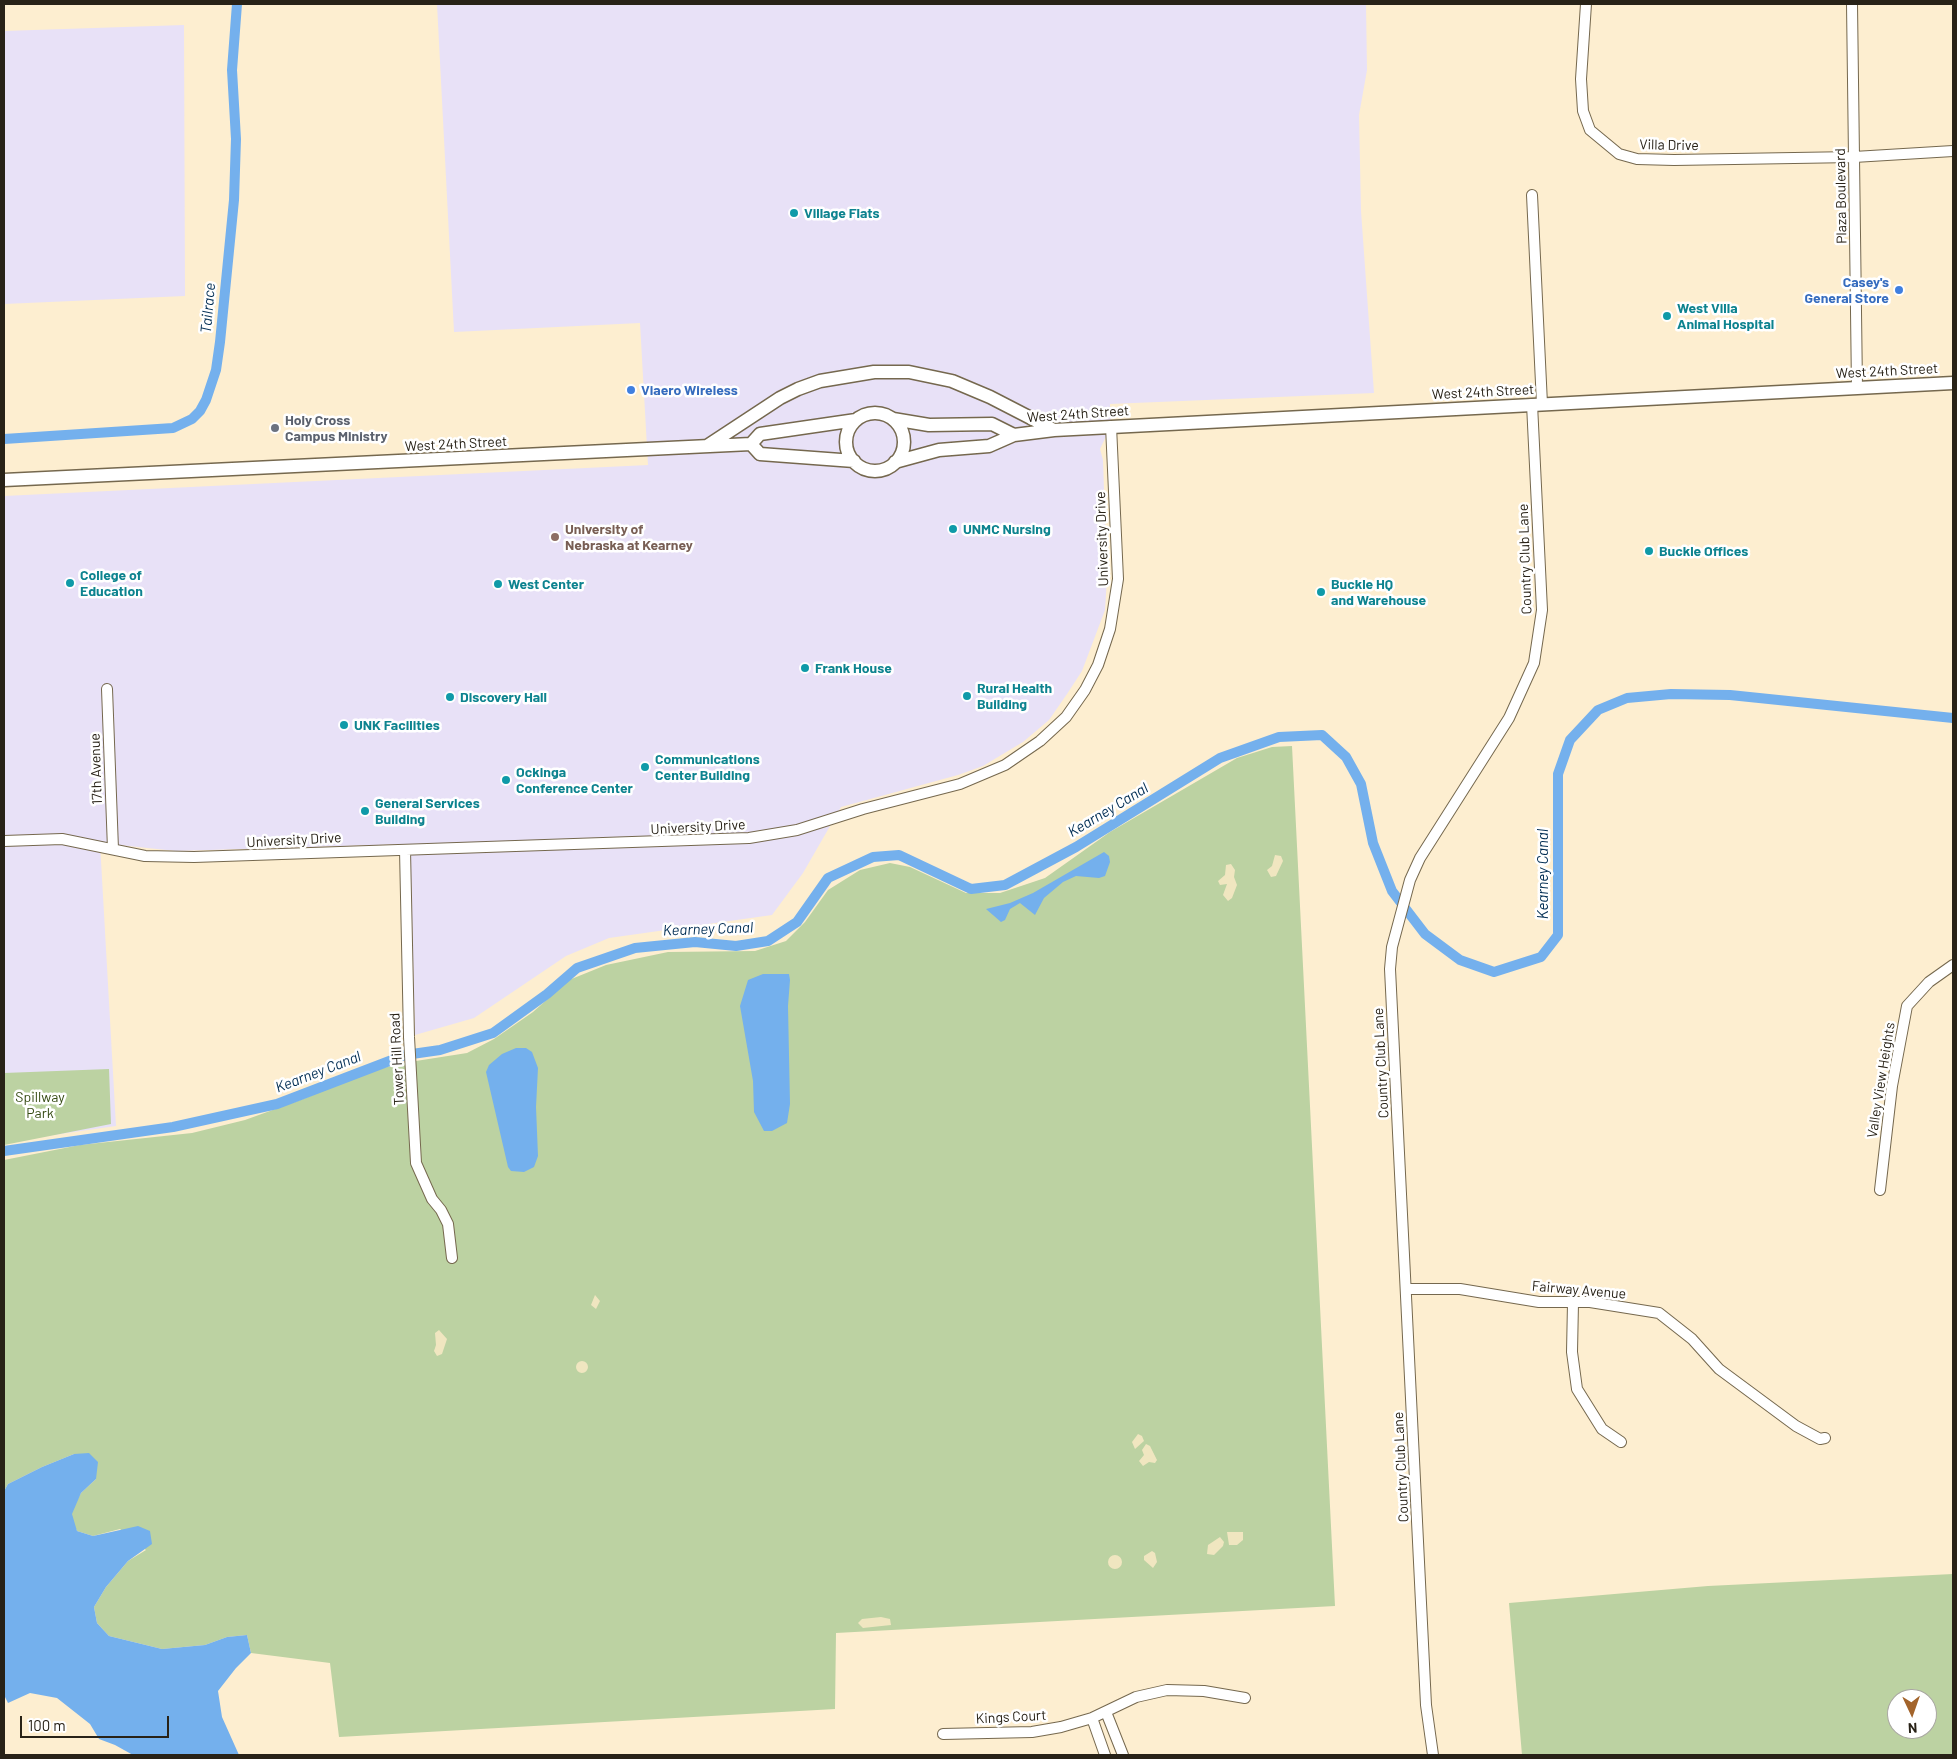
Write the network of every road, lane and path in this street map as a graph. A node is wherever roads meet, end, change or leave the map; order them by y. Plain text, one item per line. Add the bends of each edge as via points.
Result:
1 (1586, 4) edge
2 (1852, 4) edge
3 (1953, 151) edge
4 (1854, 157) junction
5 (1532, 195) dead end
6 (1953, 383) edge
7 (1857, 388) junction
8 (1537, 404) junction
9 (893, 418) junction
10 (856, 420) junction
11 (1111, 426) junction
12 (1054, 430) junction
13 (1014, 435) junction
14 (752, 444) junction
15 (706, 446) junction
16 (854, 461) junction
17 (895, 462) junction
18 (7, 482) edge
19 (107, 689) dead end
20 (4, 841) edge
21 (113, 849) junction
22 (405, 850) junction
23 (1953, 965) edge
24 (1880, 1190) dead end
25 (452, 1258) dead end
26 (1407, 1289) junction
27 (1573, 1303) junction
28 (1825, 1438) dead end
29 (1621, 1442) dead end
30 (1245, 1698) dead end
31 (1106, 1712) junction
32 (1092, 1718) junction
33 (944, 1734) dead end
34 (1106, 1755) edge
35 (1123, 1755) edge
36 (1433, 1755) edge

1 - 4 street, Villa Drive via 1581,79 1583,110 1590,130 1619,154 1637,159 1674,160
2 - 4 street, Plaza Boulevard
3 - 4 street, Villa Drive
4 - 7 street, Plaza Boulevard
5 - 8 street, Country Club Lane
6 - 7 main road, West 24th Street
7 - 8 main road, West 24th Street
8 - 11 main road, West 24th Street
8 - 26 street, Country Club Lane via 1542,610 1534,663 1509,718 1420,858 1408,884 1392,947 1390,969
9 - 10 main road via 876,413
9 - 13 main road, West 24th Street via 929,425 992,424
9 - 17 main road via 903,432 904,440
10 - 14 main road, West 24th Street via 760,434
10 - 16 main road via 850,427 846,442
11 - 12 main road, West 24th Street
11 - 22 street, University Drive via 1118,580 1104,648 1085,690 1066,717 1040,742 1005,765 960,784 796,830 749,838
12 - 13 main road, West 24th Street
12 - 15 main road via 990,397 952,382 909,372 874,372 820,381 798,389
13 - 17 main road, West 24th Street via 989,446 939,450
14 - 15 main road, West 24th Street
14 - 16 main road via 760,454
15 - 18 main road, West 24th Street
16 - 17 main road via 872,470 880,470
19 - 21 street, 17th Avenue
20 - 21 street, University Drive via 62,839
21 - 22 street, University Drive via 145,856 194,857
22 - 25 street, Tower Hill Road via 409,1042 416,1163 432,1199 448,1224
23 - 24 street, Valley View Heights via 1929,982 1907,1006 1892,1086
26 - 27 street, Fairway Avenue via 1460,1289 1539,1302
26 - 36 street, Country Club Lane via 1426,1705
27 - 28 street, Fairway Avenue via 1590,1302 1659,1313 1692,1340 1719,1369 1796,1426 1820,1439
27 - 29 street via 1572,1352 1577,1389 1602,1429
30 - 31 street, Kings Court via 1204,1691 1167,1690 1136,1697
31 - 32 street, Kings Court
31 - 35 street
32 - 33 street, Kings Court via 1032,1732
32 - 34 street

